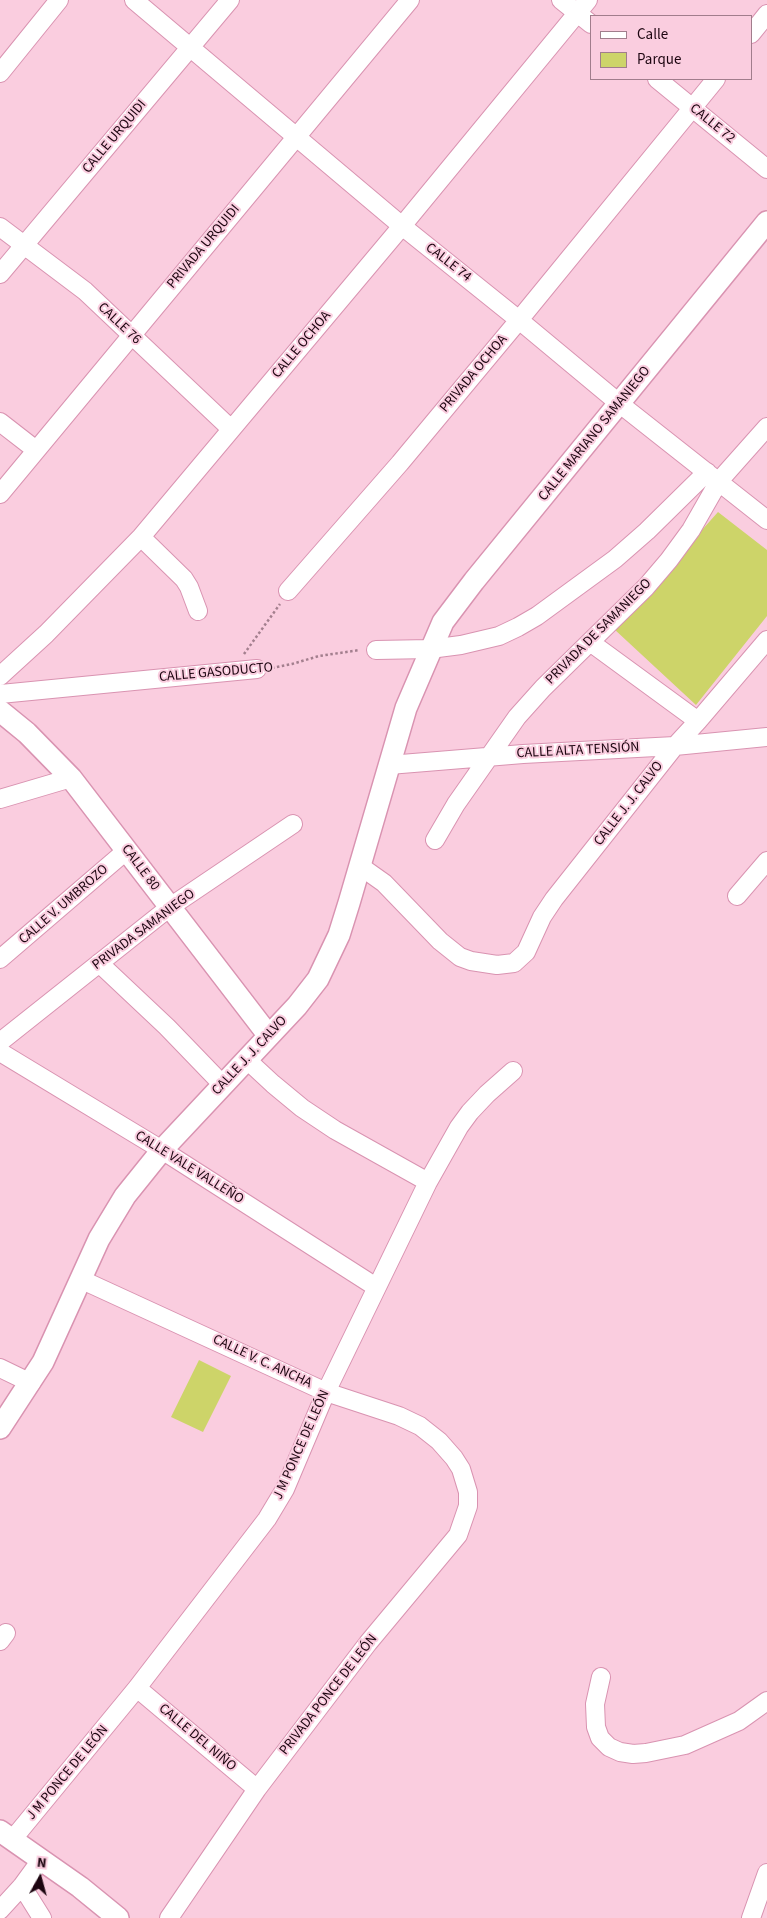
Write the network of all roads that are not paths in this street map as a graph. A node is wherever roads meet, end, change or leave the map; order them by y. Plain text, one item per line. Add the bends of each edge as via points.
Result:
1 (59, 0) edge
2 (134, 0) edge
3 (230, 0) edge
4 (410, 0) edge
5 (561, 0) edge
6 (586, 12) edge
7 (767, 14) edge
8 (752, 33) edge
9 (190, 47) junction
10 (0, 73) edge
11 (657, 80) edge
12 (715, 80) edge
13 (692, 108) junction
14 (295, 138) junction
15 (767, 169) edge
16 (767, 222) edge
17 (402, 226) junction
18 (0, 227) edge
19 (24, 244) junction
20 (0, 274) edge
21 (519, 320) junction
22 (131, 335) junction
23 (620, 404) junction
24 (0, 422) edge
25 (767, 427) edge
26 (231, 429) junction
27 (36, 450) junction
28 (713, 477) junction
29 (0, 494) edge
30 (767, 520) edge
31 (140, 537) junction
32 (288, 591) road end
33 (198, 611) dead end
34 (767, 640) edge
35 (590, 642) junction
36 (430, 649) junction
37 (376, 650) road end
38 (257, 669) road end
39 (0, 676) edge
40 (0, 694) edge
41 (0, 711) edge
42 (698, 721) junction
43 (765, 740) edge
44 (675, 746) junction
45 (488, 757) junction
46 (389, 765) junction
47 (71, 778) junction
48 (0, 799) edge
49 (292, 824) dead end
50 (435, 840) dead end
51 (127, 850) junction
52 (767, 861) edge
53 (360, 866) junction
54 (737, 896) dead end
55 (170, 907) junction
56 (0, 959) edge
57 (99, 963) junction
58 (269, 1036) junction
59 (0, 1042) edge
60 (0, 1052) edge
61 (246, 1059) junction
62 (513, 1071) dead end
63 (222, 1084) junction
64 (162, 1150) junction
65 (428, 1182) junction
66 (80, 1279) junction
67 (376, 1287) junction
68 (0, 1368) edge
69 (31, 1383) junction
70 (326, 1392) junction
71 (0, 1428) edge
72 (461, 1469) joint
73 (601, 1676) dead end
74 (137, 1688) junction
75 (767, 1701) edge
76 (257, 1789) junction
77 (6, 1836) edge
78 (41, 1860) junction
79 (767, 1873) edge
80 (22, 1886) junction
81 (0, 1910) edge
82 (42, 1918) edge
83 (118, 1918) edge
84 (169, 1918) edge
85 (751, 1918) edge

1 - 10 street
2 - 9 street, CALLE 74
3 - 9 street, CALLE URQUIDI
4 - 14 street, PRIVADA URQUIDI
5 - 6 street
6 - 17 street, CALLE OCHOA
7 - 8 street
9 - 14 street, CALLE 74
9 - 19 street, CALLE URQUIDI
11 - 13 street, CALLE 72
12 - 13 street, PRIVADA OCHOA
13 - 15 street, CALLE 72
13 - 21 street, PRIVADA OCHOA
14 - 17 street, CALLE 74
14 - 22 street, PRIVADA URQUIDI
16 - 23 street, CALLE MARIANO SAMANIEGO
17 - 21 street, CALLE 74
17 - 26 street, CALLE OCHOA
18 - 19 street, CALLE 76
19 - 20 street, CALLE URQUIDI
19 - 22 street, CALLE 76 via 84,291
21 - 23 street, CALLE 74
21 - 32 street, PRIVADA OCHOA
22 - 26 street, CALLE 76
22 - 27 street, PRIVADA URQUIDI
23 - 28 street, CALLE 74
23 - 36 street, CALLE MARIANO SAMANIEGO via 460,599 443,622
24 - 27 street
25 - 28 street, PRIVADA DE SAMANIEGO
26 - 31 street, CALLE OCHOA
27 - 29 street, PRIVADA URQUIDI
28 - 30 street, CALLE 74
28 - 35 street, PRIVADA DE SAMANIEGO via 690,530 669,560
28 - 36 street, PRIVADA DE SAMANIEGO via 615,559 537,616 499,636
31 - 33 street via 184,579
31 - 39 street, CALLE OCHOA via 46,634
34 - 42 street, CALLE J. J. CALVO
35 - 42 street
35 - 45 street, PRIVADA DE SAMANIEGO via 517,717
36 - 37 street
36 - 46 street, CALLE J. J. CALVO via 406,708
38 - 40 street, CALLE GASODUCTO
41 - 47 street, CALLE 80 via 27,733
42 - 44 street, CALLE J. J. CALVO
43 - 44 street, CALLE ALTA TENSIÓN
44 - 45 street, CALLE ALTA TENSIÓN
44 - 53 street, CALLE J. J. CALVO via 554,899 526,952 514,963 471,962 448,950 384,883
45 - 46 street, CALLE ALTA TENSIÓN
45 - 50 street, PRIVADA DE SAMANIEGO
46 - 53 street, CALLE J. J. CALVO
47 - 48 street
47 - 51 street, CALLE 80
49 - 55 street, PRIVADA SAMANIEGO
51 - 55 street, CALLE 80
51 - 56 street, CALLE V. UMBROZO
52 - 54 street
53 - 58 street, CALLE J. J. CALVO via 339,935 318,979
55 - 57 street, PRIVADA SAMANIEGO
55 - 58 street, CALLE 80
57 - 59 street, PRIVADA SAMANIEGO
57 - 63 street
58 - 61 street, CALLE J. J. CALVO
60 - 64 street, CALLE VALE VALLEÑO
61 - 63 street, CALLE J. J. CALVO
61 - 65 street via 302,1108
62 - 65 street, J M PONCE DE LEÓN via 470,1112
63 - 64 street, CALLE J. J. CALVO
64 - 66 street, CALLE J. J. CALVO via 111,1217
64 - 67 street, CALLE VALE VALLEÑO
65 - 67 street, J M PONCE DE LEÓN
66 - 69 street, CALLE J. J. CALVO
66 - 70 street, CALLE V. C. ANCHA
67 - 70 street, J M PONCE DE LEÓN
68 - 69 street
69 - 71 street, CALLE J. J. CALVO
70 - 72 street, CALLE V. C. ANCHA via 420,1426 444,1446
70 - 74 street, J M PONCE DE LEÓN via 285,1489 267,1519
72 - 76 street, PRIVADA PONCE DE LEÓN via 468,1492 468,1506 458,1535 368,1643
73 - 75 street via 595,1704 600,1738 620,1752 632,1754 686,1744 738,1721
74 - 76 street, CALLE DEL NIÑO
74 - 77 street, J M PONCE DE LEÓN
76 - 84 street, PRIVADA PONCE DE LEÓN
77 - 78 street
78 - 80 street
78 - 83 street
79 - 85 street
80 - 81 street
80 - 82 street

